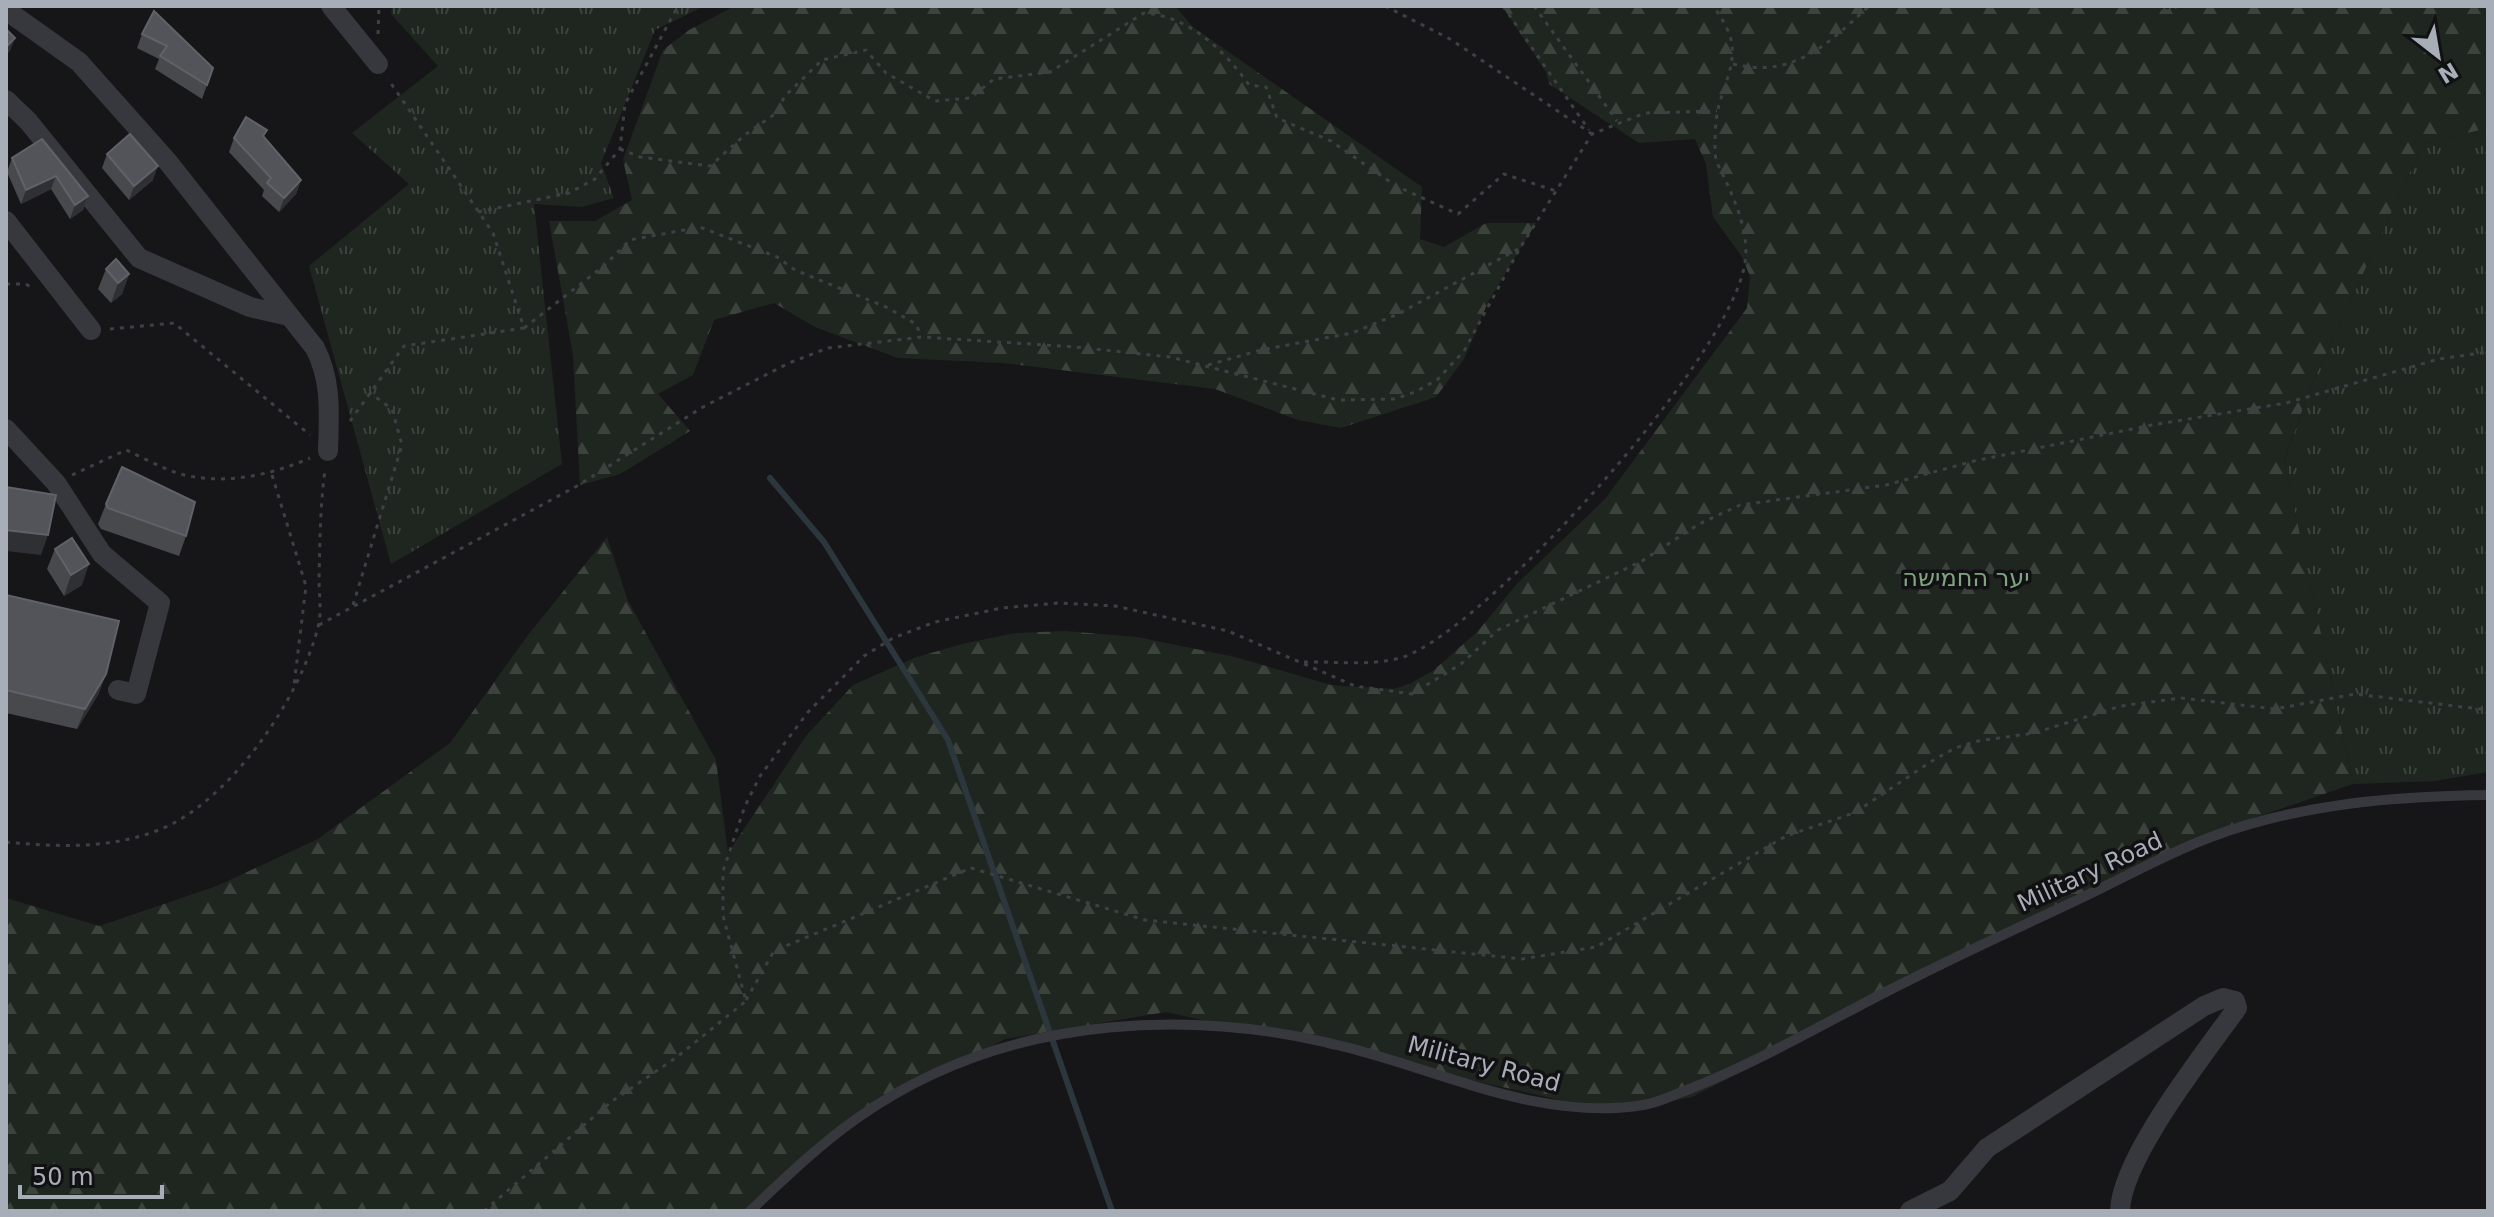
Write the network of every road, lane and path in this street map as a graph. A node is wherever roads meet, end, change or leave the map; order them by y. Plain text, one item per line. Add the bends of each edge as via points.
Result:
1 (331, 6) edge
2 (678, 6) edge
3 (1385, 6) edge
4 (1503, 6) edge
5 (1534, 6) edge
6 (1714, 6) edge
7 (1869, 6) edge
8 (6, 10) edge
9 (378, 64) joint
10 (1733, 64) junction
11 (6, 100) edge
12 (1717, 111) junction
13 (1617, 121) junction
14 (1592, 134) junction
15 (620, 149) junction
16 (1556, 191) junction
17 (478, 212) junction
18 (6, 221) edge
19 (1520, 248) junction
20 (289, 316) junction
21 (524, 328) junction
22 (91, 330) joint
23 (922, 337) junction
24 (2488, 352) edge
25 (1206, 366) junction
26 (370, 393) junction
27 (6, 429) edge
28 (328, 451) junction
29 (272, 475) junction
30 (56, 483) junction
31 (352, 608) junction
32 (319, 625) junction
33 (1301, 662) junction
34 (118, 690) dead end
35 (293, 692) junction
36 (2488, 710) edge
37 (2488, 795) edge
38 (6, 842) edge
39 (746, 1001) junction
40 (484, 1211) edge
41 (750, 1211) edge
42 (1910, 1211) edge
43 (2120, 1211) edge

1 - 9 street
2 - 15 path via 625,104
3 - 14 path via 1450,39
4 - 14 path
5 - 13 path
6 - 10 path via 1730,35
7 - 10 path via 1793,65 1760,71
8 - 20 street via 79,62 168,162
9 - 17 path
10 - 12 path
11 - 20 street via 139,258 250,307
12 - 13 path via 1645,113
12 - 33 path via 1714,156 1738,208 1746,240 1744,271 1729,310 1684,378 1611,473 1448,633 1409,655
13 - 14 path
14 - 16 path
15 - 16 path via 640,157 710,166 775,114 785,96 822,60 866,50 886,73 935,101 970,98 994,79 1050,72 1144,13 1187,24 1231,59 1249,85 1266,87 1277,118 1331,141 1396,186 1458,214 1504,174
15 - 17 path via 595,179 569,193
16 - 19 path
17 - 21 path via 493,233
18 - 22 street
19 - 25 path via 1352,333
19 - 25 path via 1464,351 1437,380 1415,392 1394,399 1338,400
20 - 28 street via 325,367
21 - 23 path via 630,240 700,227 886,307 916,324
21 - 26 path via 404,346
22 - 28 path via 174,323
23 - 25 path via 1075,347
23 - 31 path via 828,348 789,363
24 - 33 path via 2439,359 2286,403 2018,452 1886,485 1740,505 1642,561 1498,630 1461,664 1412,694 1355,686
26 - 28 path
26 - 31 path via 392,409 402,445
27 - 30 street
28 - 29 path
28 - 32 path via 320,504
29 - 30 path via 178,473 126,450
29 - 35 path via 306,586
30 - 34 street via 102,554 160,603 136,694
31 - 32 path
32 - 35 path
33 - 39 path via 1228,631 1115,606 1002,608 935,622 893,638 864,656 808,712 760,776 745,806 723,871 723,916
35 - 38 path via 259,747 235,773 159,831 119,843
36 - 39 path via 2355,694 2275,709 2181,698 2121,706 2034,733 1978,741 1932,761 1854,813 1786,836 1596,947 1522,959 1145,920 971,868 774,951
37 - 41 lane, Military Road via 2395,797 2294,814 2211,837 1900,984 1728,1074 1646,1105 1543,1105 1273,1030 1191,1022 1085,1030 962,1061 908,1087 857,1118
39 - 40 path via 611,1102
42 - 43 street via 1950,1191 1987,1148 2204,1006 2223,998 2235,1001 2237,1008 2139,1153 2120,1198

